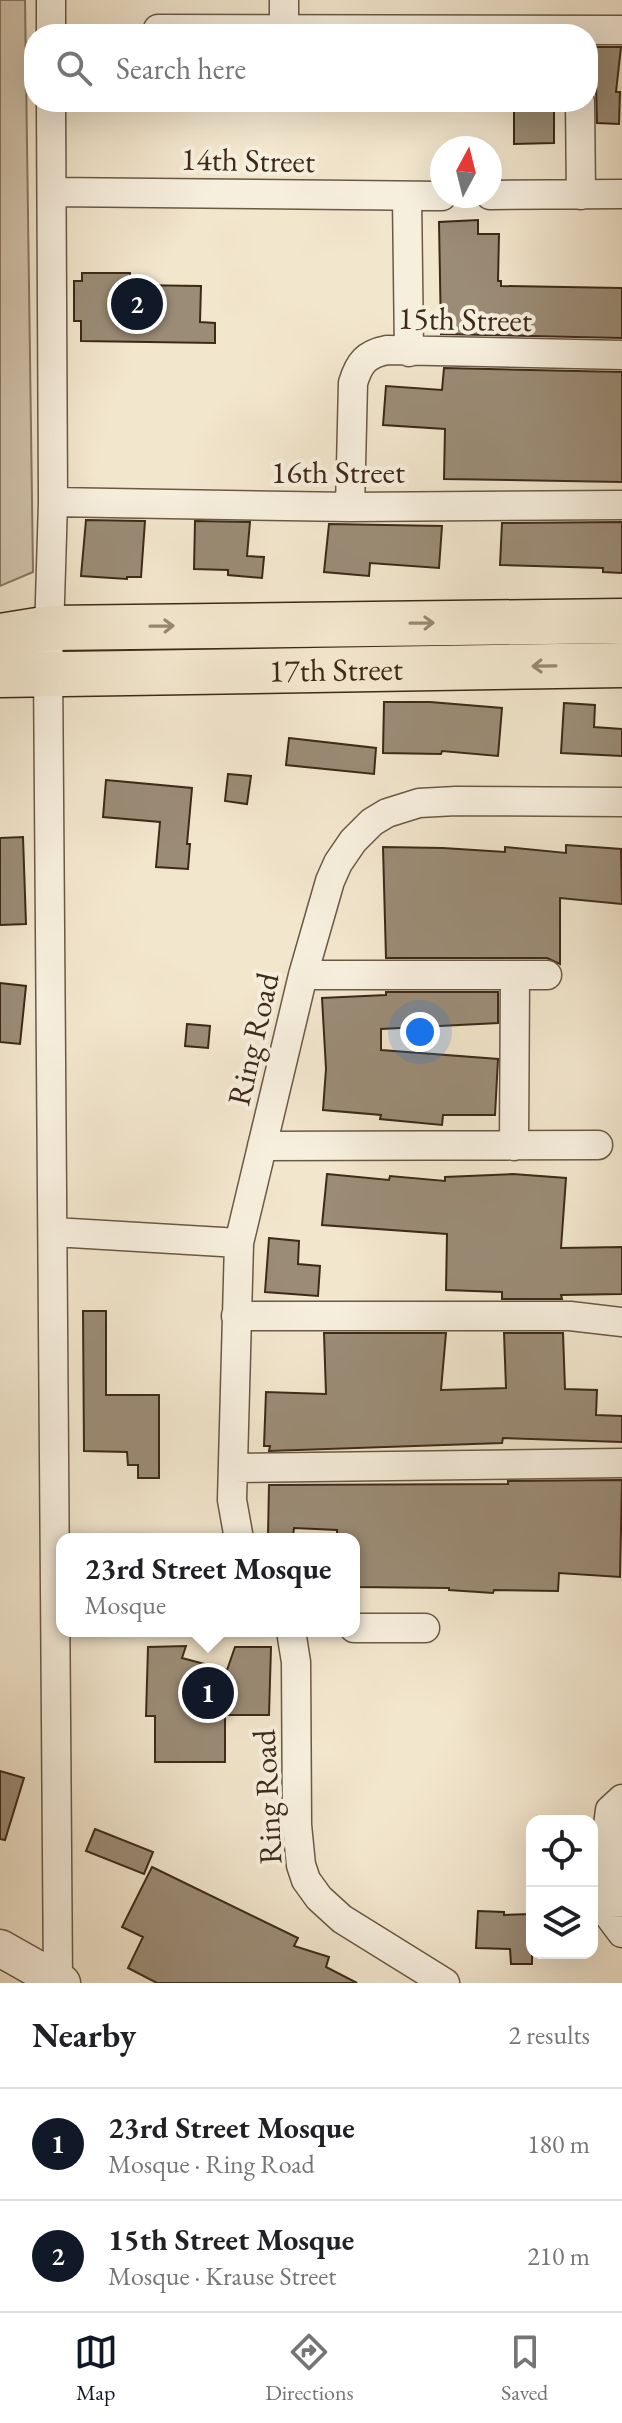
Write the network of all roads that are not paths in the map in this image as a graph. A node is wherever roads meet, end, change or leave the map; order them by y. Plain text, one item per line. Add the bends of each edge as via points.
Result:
1 (51, 0) edge
2 (284, 14) edge
3 (51, 24) edge
4 (200, 24) edge
5 (448, 24) edge
6 (622, 30) edge
7 (598, 31) edge
8 (51, 112) edge
9 (580, 112) edge
10 (52, 192) junction
11 (622, 194) edge
12 (502, 195) edge
13 (581, 195) junction
14 (407, 196) junction
15 (430, 196) edge
16 (409, 352) junction
17 (622, 355) edge
18 (53, 502) junction
19 (622, 505) edge
20 (350, 507) junction
21 (622, 621) edge
22 (50, 628) junction
23 (0, 636) edge
24 (622, 665) edge
25 (0, 675) edge
26 (48, 675) junction
27 (622, 802) edge
28 (303, 975) junction
29 (515, 975) junction
30 (547, 975) dead end
31 (598, 1145) dead end
32 (262, 1146) junction
33 (514, 1146) junction
34 (54, 1232) junction
35 (239, 1243) junction
36 (236, 1316) junction
37 (622, 1322) edge
38 (622, 1463) edge
39 (233, 1468) junction
40 (56, 1533) edge
41 (238, 1533) edge
42 (360, 1628) edge
43 (425, 1628) dead end
44 (57, 1637) edge
45 (292, 1637) edge
46 (622, 1799) edge
47 (622, 1933) edge
48 (0, 1948) edge
49 (60, 1982) edge
50 (445, 1983) edge

1 - 3 street
2 - 4 street
2 - 5 street
6 - 7 street
8 - 10 street
9 - 13 street
10 - 14 street, 14th Street
10 - 18 street
11 - 13 street
12 - 13 street
14 - 15 street, 14th Street
14 - 16 street
16 - 17 street, 15th Street
16 - 20 street, 15th Street via 375,352 357,370
18 - 20 street, 16th Street
18 - 22 street
19 - 20 street, 16th Street
22 -> 21 main road, 17th Street
22 - 23 main road, 17th Street
22 - 26 street
24 -> 26 main road, 17th Street
25 - 26 main road, 17th Street
26 - 34 street
27 - 28 street, Ring Road via 456,801 419,803 387,813 353,841 338,863
28 - 29 street
28 - 32 street, Ring Road
29 - 30 street
29 - 33 street
31 - 33 street
32 - 33 street
32 - 35 street, Ring Road
34 - 35 street
34 - 40 street
35 - 36 street, Ring Road
36 - 37 street via 570,1316
36 - 39 street, Ring Road
38 - 39 street
39 - 41 street, Ring Road
42 - 43 street
44 - 49 street
45 - 50 street, Ring Road via 297,1825 306,1880 342,1919
46 - 47 street via 610,1810 608,1840 610,1917
48 - 49 street

